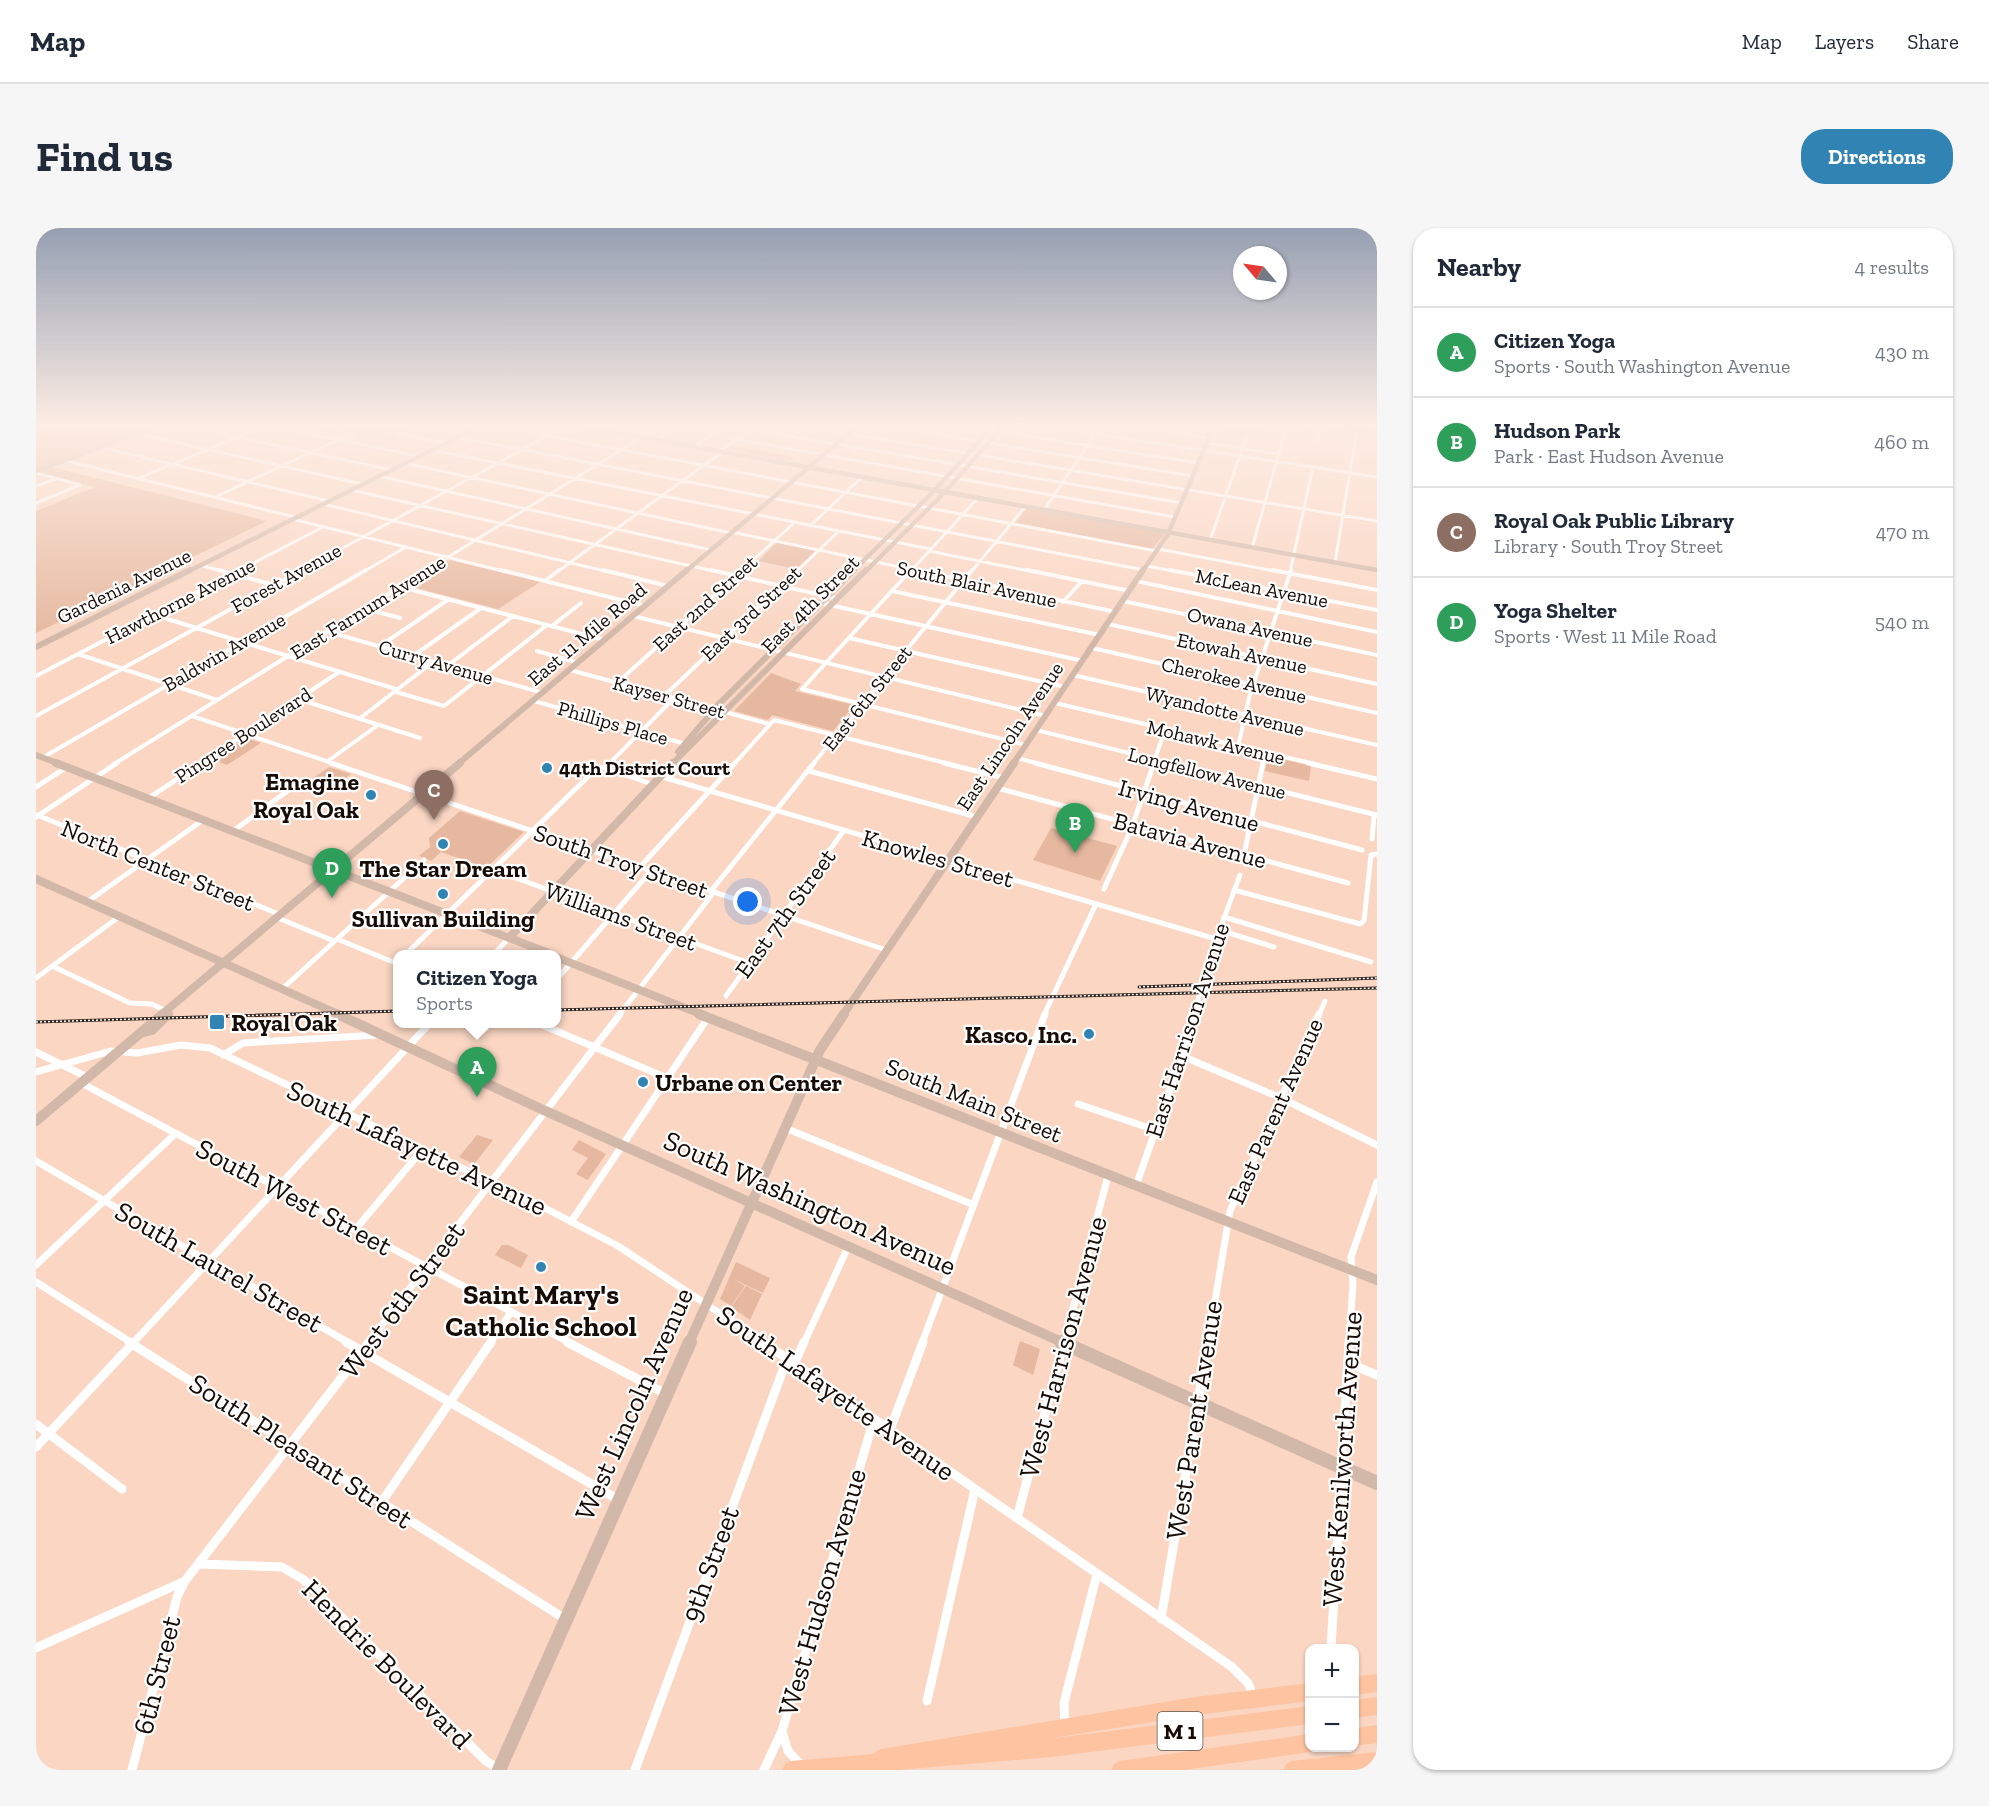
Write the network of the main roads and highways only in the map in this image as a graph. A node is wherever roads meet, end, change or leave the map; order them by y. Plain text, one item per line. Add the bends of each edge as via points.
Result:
1 (1377, 1683) edge
2 (1359, 1685) edge
3 (1305, 1693) edge
4 (1377, 1706) edge
5 (1359, 1708) edge
6 (1305, 1715) edge
7 (1377, 1734) edge
8 (1359, 1736) edge
9 (1305, 1744) edge
10 (1377, 1761) edge
11 (848, 1764) junction
12 (798, 1769) edge
13 (1120, 1770) edge
14 (1292, 1770) edge

1 - 2 main road
3 - 11 main road via 1195,1706
4 - 5 main road
6 - 11 main road, M 1 via 1051,1748
7 - 8 main road
9 - 13 main road, M 1
10 - 14 main road
11 - 12 main road, M 1

